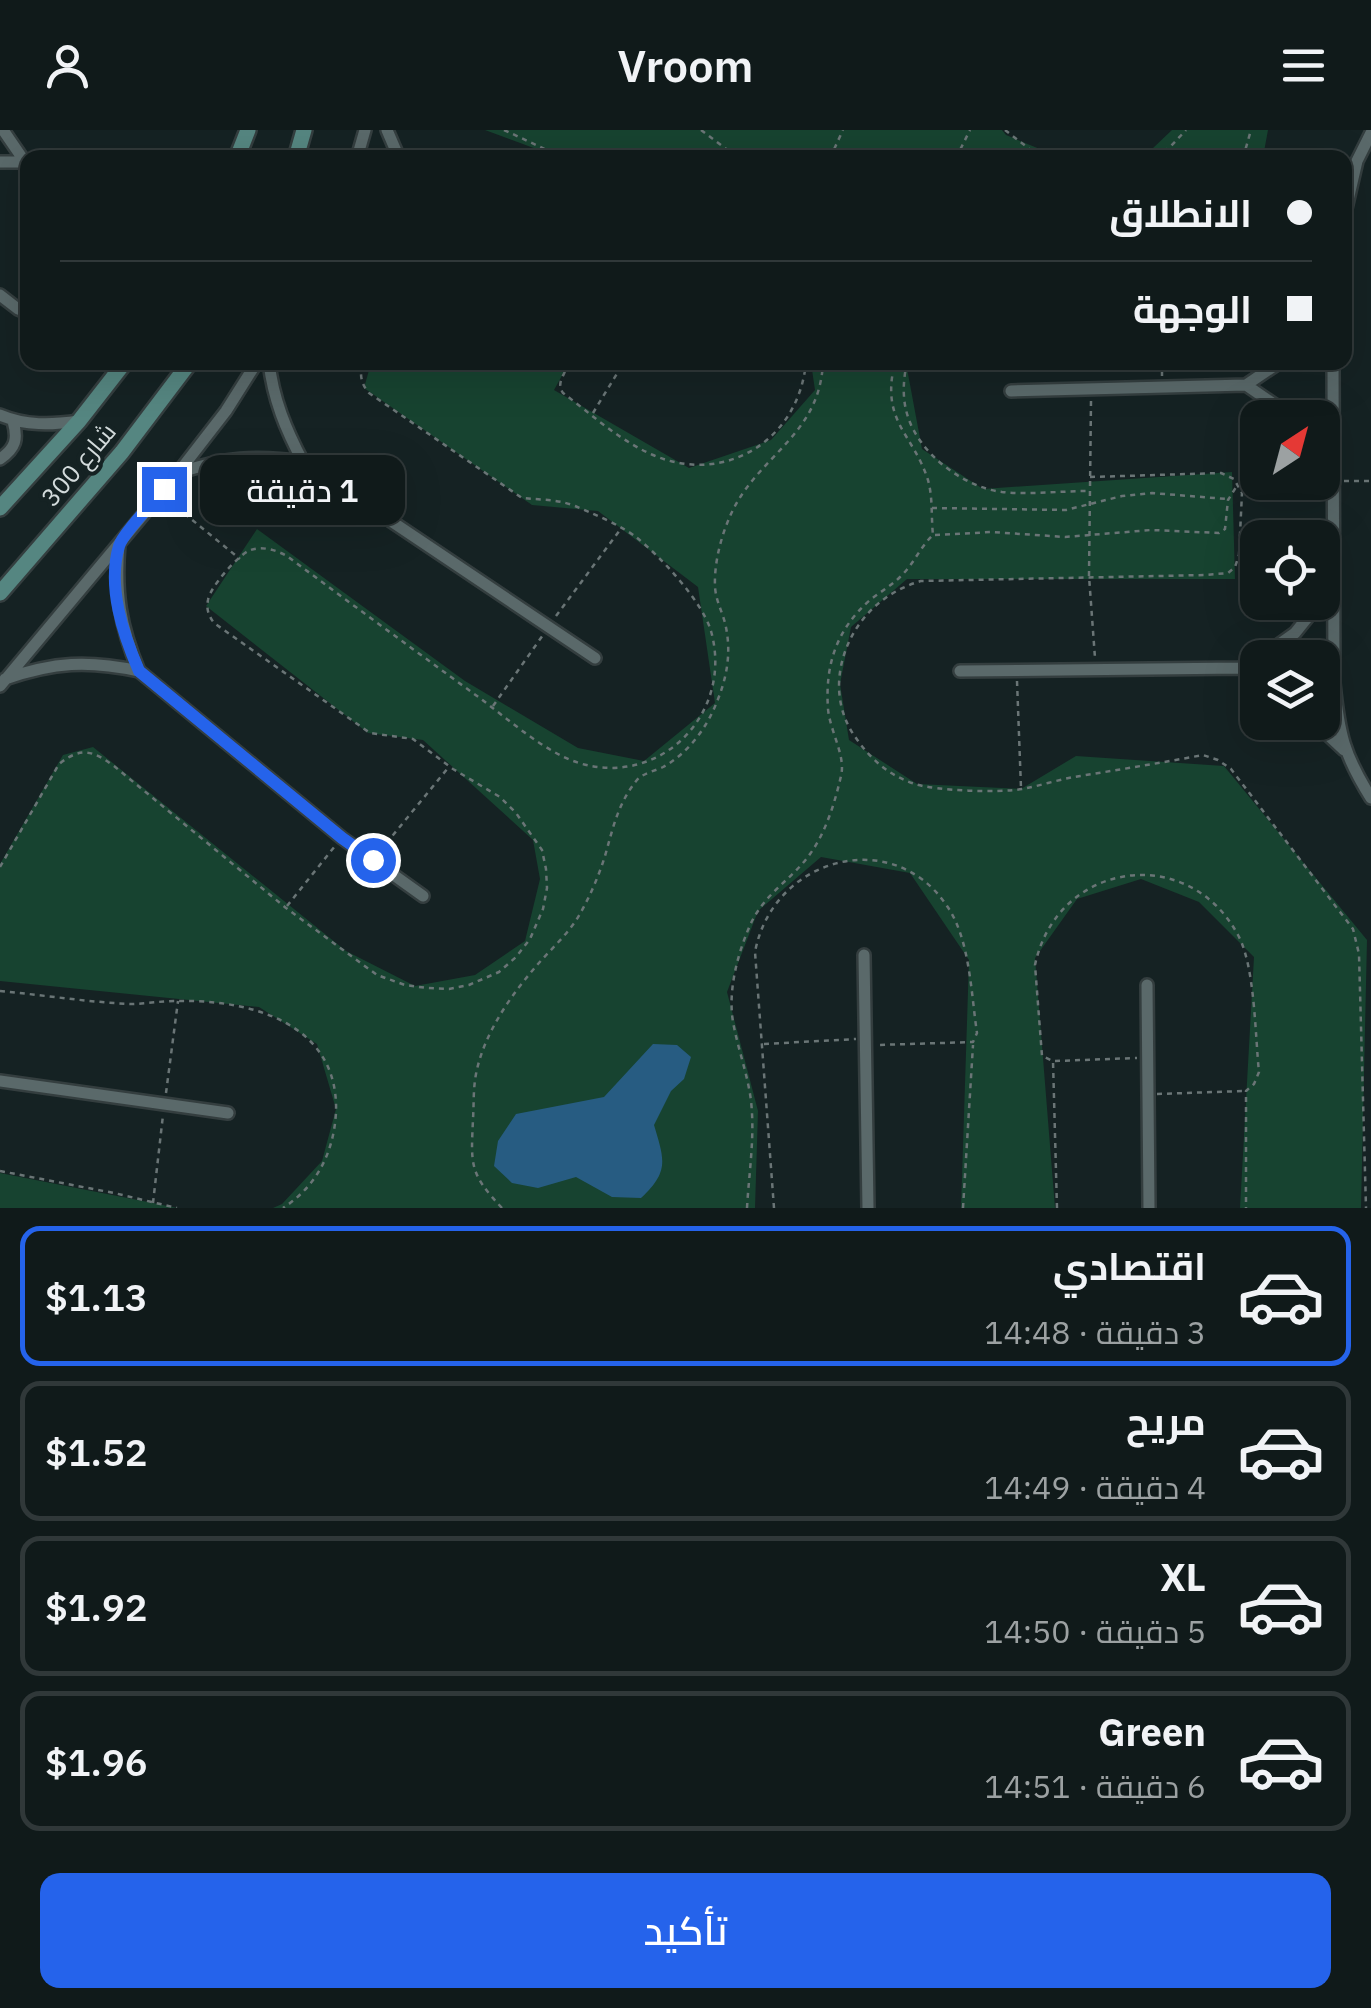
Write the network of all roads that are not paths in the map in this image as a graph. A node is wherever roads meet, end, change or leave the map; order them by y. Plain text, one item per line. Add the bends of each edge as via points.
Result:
1 (2, 130) edge
2 (1371, 133) edge
3 (20, 154) edge
4 (1352, 183) edge
5 (119, 370) edge
6 (184, 370) edge
7 (252, 370) edge
8 (270, 370) edge
9 (1268, 370) edge
10 (1333, 370) edge
11 (1246, 385) junction
12 (1012, 391) dead end
13 (1268, 400) edge
14 (1331, 400) edge
15 (0, 415) edge
16 (13, 421) junction
17 (79, 421) junction
18 (0, 459) edge
19 (302, 462) junction
20 (178, 473) junction
21 (0, 508) edge
22 (120, 543) junction
23 (0, 593) edge
24 (1306, 620) edge
25 (1334, 620) edge
26 (1285, 640) edge
27 (595, 658) dead end
28 (1240, 668) edge
29 (139, 671) junction
30 (960, 671) dead end
31 (3, 682) edge
32 (1333, 740) edge
33 (1344, 751) junction
34 (1371, 798) edge
35 (422, 896) dead end
36 (864, 954) dead end
37 (1147, 985) dead end
38 (0, 1081) edge
39 (228, 1113) dead end
40 (868, 1208) edge
41 (1149, 1208) edge

1 - 3 street
2 - 4 street
5 - 17 street, شارع 300
6 - 23 street, شارع 300
7 - 20 street
8 - 19 street via 277,406
9 - 11 street
10 - 14 street
11 - 12 street
11 - 13 street
15 - 16 street
16 - 17 street
16 - 18 street via 18,436
17 - 21 street, شارع 300
19 - 20 street via 239,458
19 - 27 street
20 - 22 street
22 - 29 street via 118,608
22 - 31 street
24 - 26 street
25 - 33 street
28 - 30 street
29 - 31 street via 72,662
29 - 35 street
32 - 33 street
33 - 34 street
36 - 40 street
37 - 41 street
38 - 39 street

